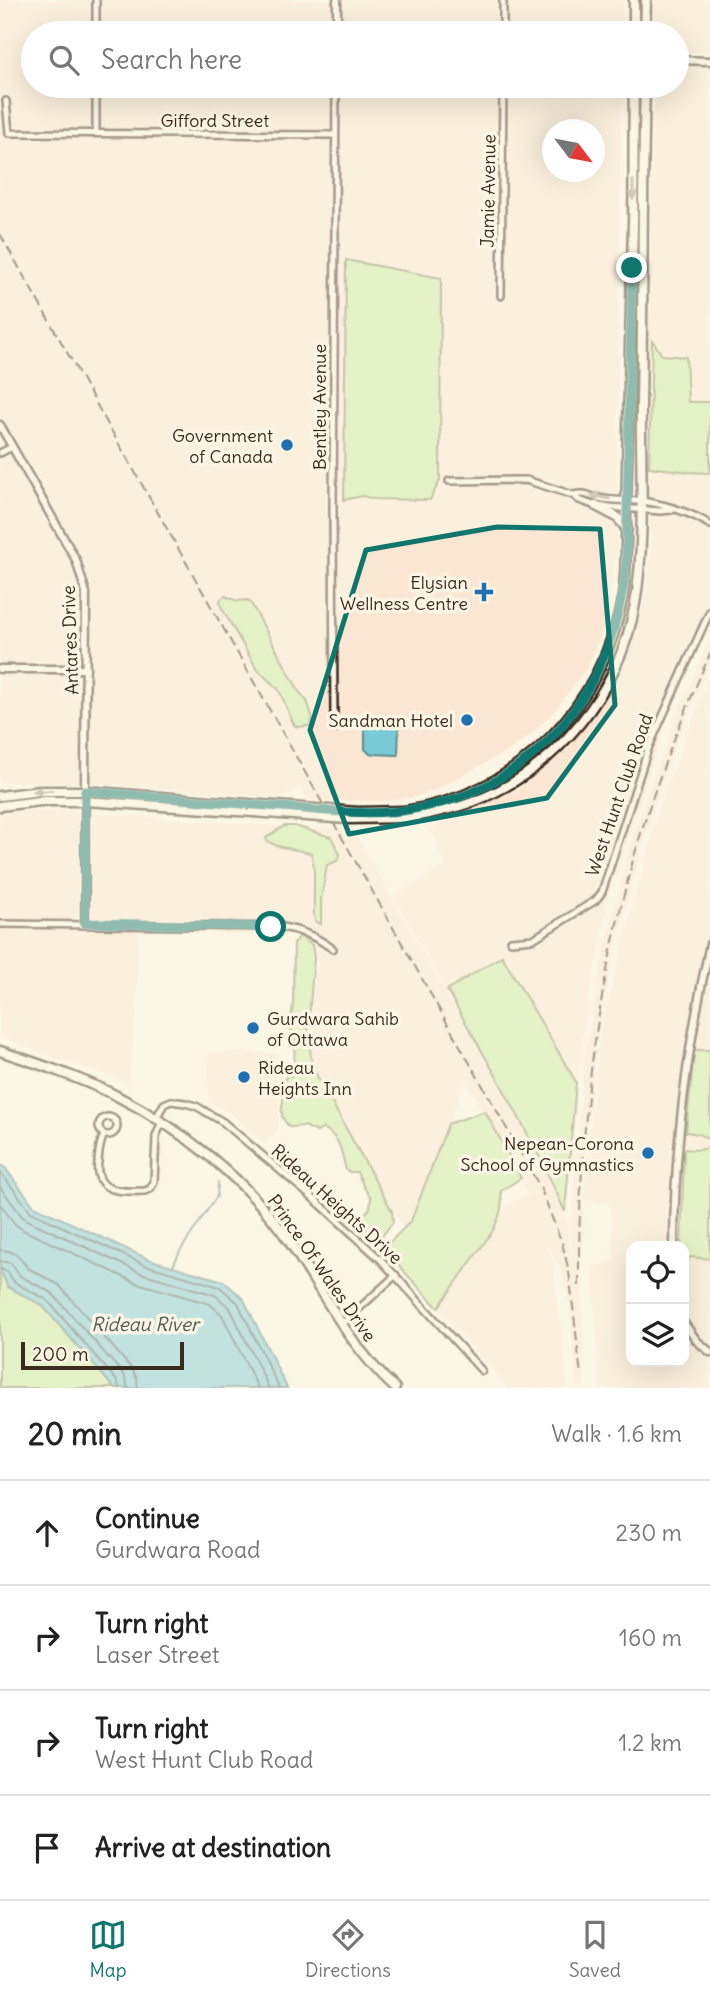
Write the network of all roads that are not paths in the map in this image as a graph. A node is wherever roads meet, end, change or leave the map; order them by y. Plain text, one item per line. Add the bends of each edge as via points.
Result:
1 (96, 0) edge
2 (337, 0) edge
3 (503, 0) edge
4 (634, 0) edge
5 (646, 0) edge
6 (96, 21) edge
7 (337, 21) edge
8 (503, 21) edge
9 (634, 21) edge
10 (645, 21) edge
11 (689, 60) edge
12 (710, 61) edge
13 (96, 98) edge
14 (336, 98) edge
15 (503, 98) edge
16 (634, 98) edge
17 (645, 98) edge
18 (6, 101) dead end
19 (96, 133) junction
20 (335, 135) junction
21 (633, 155) junction
22 (643, 155) junction
23 (638, 224) junction
24 (501, 296) dead end
25 (0, 425) edge
26 (12, 447) junction
27 (0, 453) edge
28 (449, 481) dead end
29 (573, 495) junction
30 (627, 505) junction
31 (596, 506) junction
32 (641, 506) junction
33 (710, 525) edge
34 (626, 529) junction
35 (710, 611) edge
36 (86, 668) junction
37 (0, 669) edge
38 (334, 729) dead end
39 (85, 791) junction
40 (0, 796) edge
41 (85, 801) junction
42 (0, 806) edge
43 (250, 808) junction
44 (407, 814) junction
45 (85, 923) junction
46 (0, 924) edge
47 (511, 942) dead end
48 (710, 944) edge
49 (333, 950) dead end
50 (708, 960) edge
51 (0, 1051) edge
52 (159, 1120) junction
53 (104, 1135) dead end
54 (674, 1241) edge
55 (396, 1275) junction
56 (342, 1324) junction
57 (689, 1330) edge
58 (710, 1352) edge
59 (482, 1371) dead end
60 (395, 1388) edge

1 - 6 street
2 - 7 street
3 - 8 street
4 - 9 main road
5 - 10 main road
11 - 12 street
13 - 19 street
14 - 20 street, Bentley Avenue
15 - 24 street, Jamie Avenue
16 - 21 main road
17 - 22 main road
18 - 19 street, Gifford Street via 9,133
19 - 20 street, Gifford Street
20 - 38 street, Bentley Avenue
21 - 22 main road
21 -> 23 main road
22 - 23 main road
23 - 30 main road via 630,316
23 - 32 main road
25 - 26 street, Antares Drive
26 - 27 street
26 - 36 street, Antares Drive via 80,572 86,593
28 - 29 street via 527,480
30 -> 29 street via 584,493
29 - 31 street
30 - 31 street
30 - 32 street
30 - 34 main road
31 - 34 main road via 617,517
32 - 33 street via 661,505
32 - 44 main road via 632,619 614,669 590,711 551,754 509,784 464,805
34 - 44 main road via 625,581 616,626 596,677 574,710 544,745 504,775 475,791
35 - 47 street, West Hunt Club Road via 648,748 602,892 533,939
36 - 37 street
36 - 39 street, Antares Drive
39 -> 40 main road
39 - 41 main road
39 - 43 main road
41 - 42 main road
41 - 43 main road
41 - 45 street
43 - 44 main road, bridge via 347,819
45 - 46 street
45 - 49 street via 282,927 307,933
48 - 50 street
50 - 54 street via 692,1030
51 - 52 main road, Prince Of Wales Drive via 114,1094
52 - 53 street via 154,1182 145,1191 111,1189 100,1182 97,1165
52 - 55 street, Rideau Heights Drive via 164,1104 175,1101 196,1106 223,1122
52 - 56 main road, Prince Of Wales Drive via 190,1140 265,1210
55 - 56 street
55 - 59 street, Rideau Heights Drive
56 - 60 main road, Prince Of Wales Drive via 361,1353
57 - 58 street

